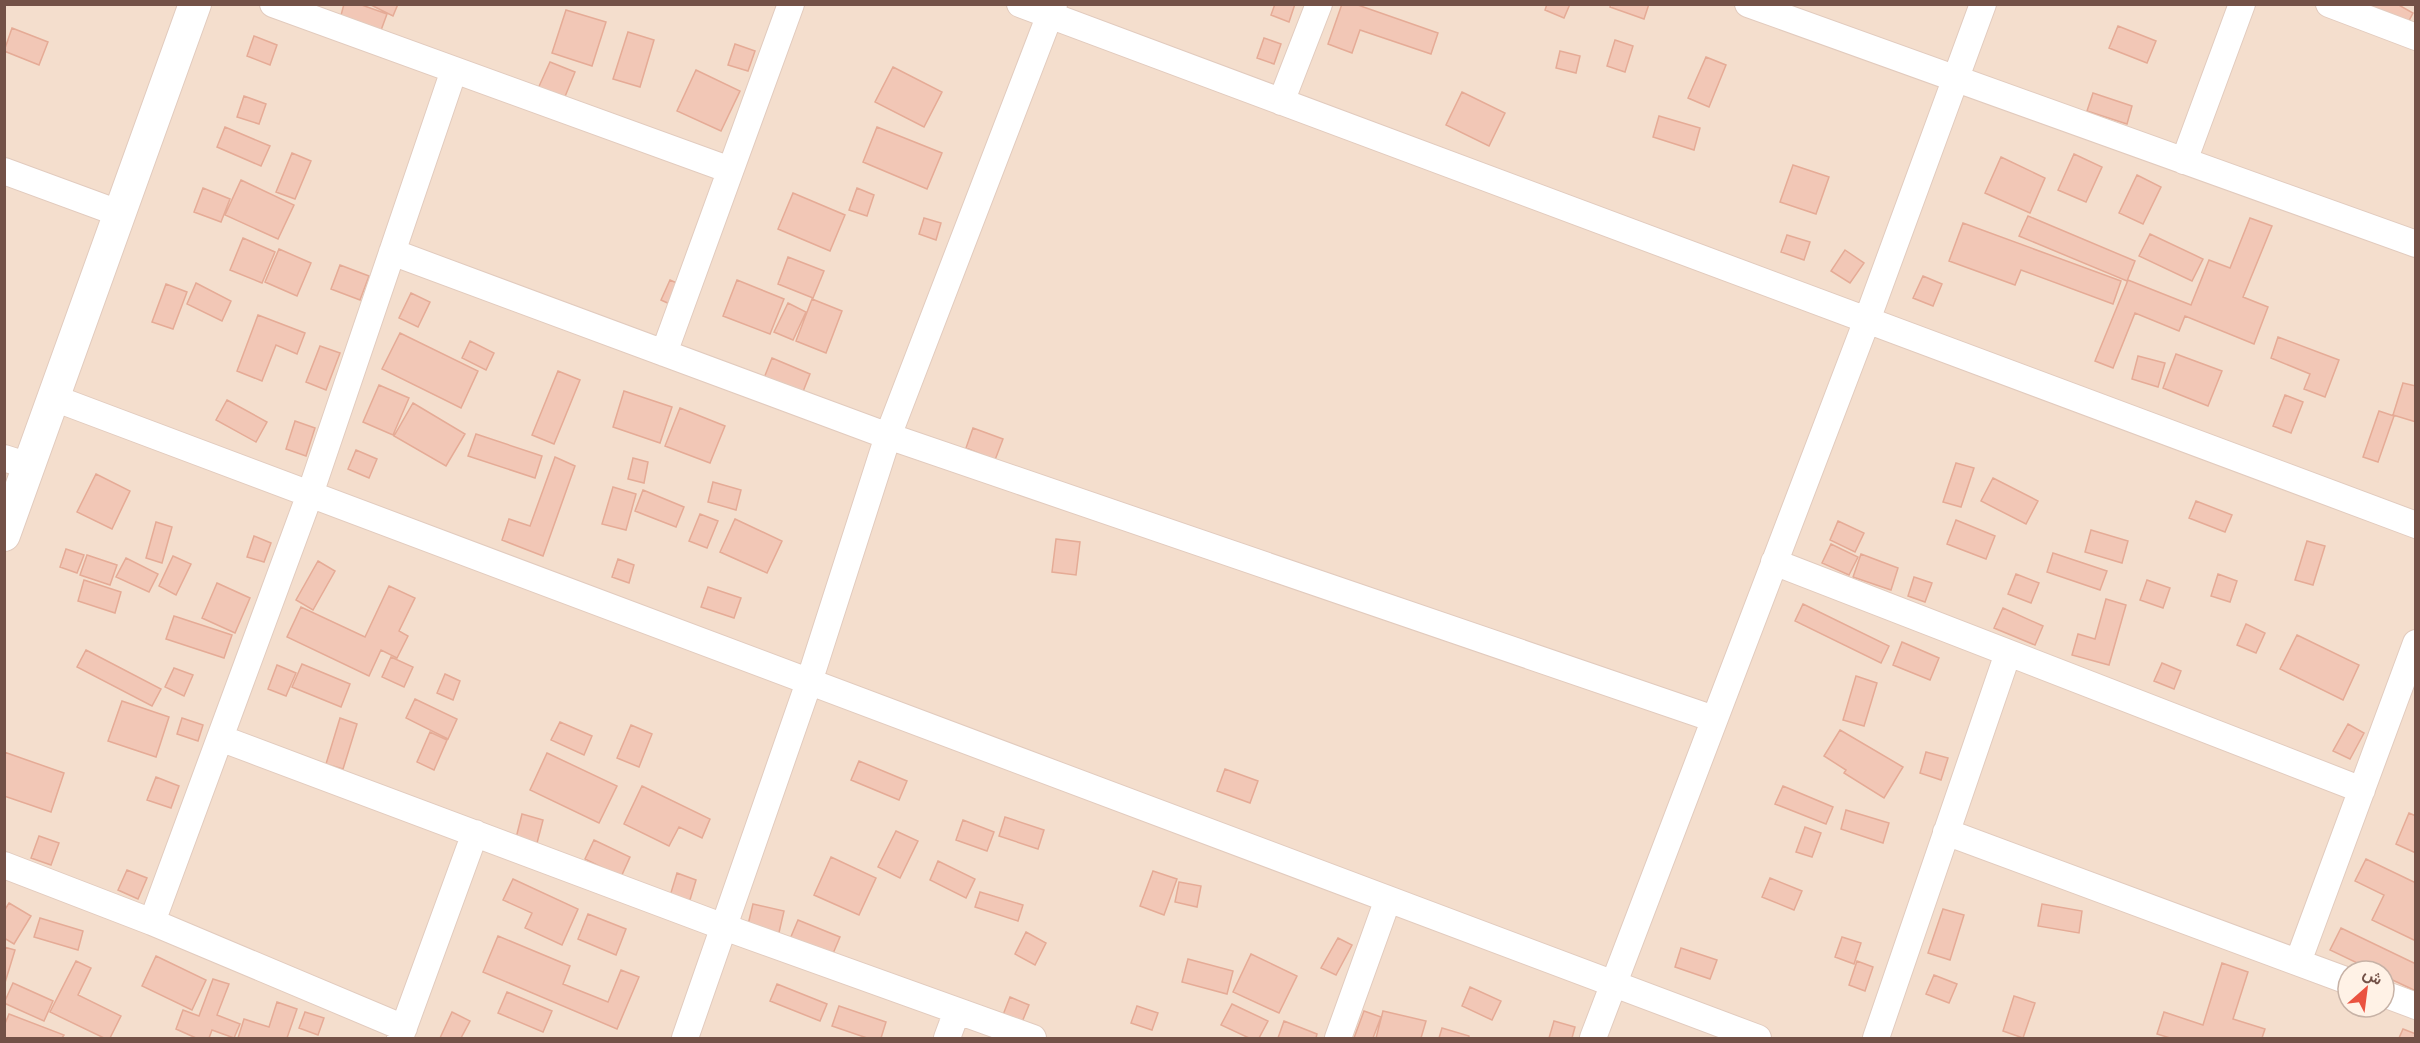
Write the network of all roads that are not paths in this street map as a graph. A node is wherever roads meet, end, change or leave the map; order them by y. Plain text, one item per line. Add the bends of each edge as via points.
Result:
1 (195, 4) edge
2 (273, 4) edge
3 (790, 4) edge
4 (1020, 4) edge
5 (1319, 4) edge
6 (1748, 4) edge
7 (1983, 4) edge
8 (2242, 4) edge
9 (2329, 4) edge
10 (1053, 10) edge
11 (2415, 37) edge
12 (454, 70) junction
13 (1955, 79) junction
14 (1281, 102) junction
15 (2184, 161) junction
16 (730, 170) junction
17 (4, 171) edge
18 (121, 214) junction
19 (2415, 244) edge
20 (392, 252) junction
21 (1867, 320) junction
22 (664, 352) junction
23 (54, 398) junction
24 (888, 436) junction
25 (17, 462) edge
26 (310, 494) junction
27 (2415, 525) edge
28 (4, 535) edge
29 (1774, 562) junction
30 (2415, 643) edge
31 (2008, 653) junction
32 (809, 682) junction
33 (2406, 702) edge
34 (1714, 719) junction
35 (220, 738) junction
36 (2362, 790) junction
37 (1946, 832) junction
38 (475, 833) junction
39 (4, 865) edge
40 (1388, 899) junction
41 (152, 922) junction
42 (724, 927) junction
43 (2298, 963) junction
44 (2336, 977) edge
45 (1613, 984) junction
46 (2396, 999) edge
47 (2415, 1006) edge
48 (957, 1011) junction
49 (402, 1033) edge
50 (685, 1038) edge
51 (947, 1038) edge
52 (1033, 1038) edge
53 (1338, 1038) edge
54 (1593, 1038) edge
55 (1758, 1038) edge
56 (1876, 1038) edge

1 - 18 street
2 - 12 street
3 - 16 street
4 - 10 street
5 - 14 street
6 - 13 street
7 - 13 street
8 - 15 street
9 - 11 street
10 - 14 street
10 - 24 street
12 - 16 street
12 - 20 street
13 - 15 street
13 - 21 street
14 - 21 street
15 - 19 street
16 - 22 street
17 - 18 street
18 - 23 street
20 - 22 street
20 - 26 street
21 - 27 street
21 - 29 street
22 - 24 street
23 - 25 street
23 - 26 street
24 - 32 street
24 - 34 street
25 - 28 street
26 - 32 street
26 - 35 street
29 - 31 street
29 - 34 street
30 - 33 street
31 - 36 street
31 - 37 street
32 - 40 street
32 - 42 street
33 - 36 street
34 - 45 street
35 - 38 street
35 - 41 street
36 - 43 street
37 - 43 street
37 - 56 street
38 - 42 street
38 - 49 street
39 - 41 street
40 - 45 street
40 - 53 street
41 - 49 street
42 - 48 street
42 - 50 street
43 - 44 street
45 - 54 street
45 - 55 street
46 - 47 street
48 - 51 street
48 - 52 street

